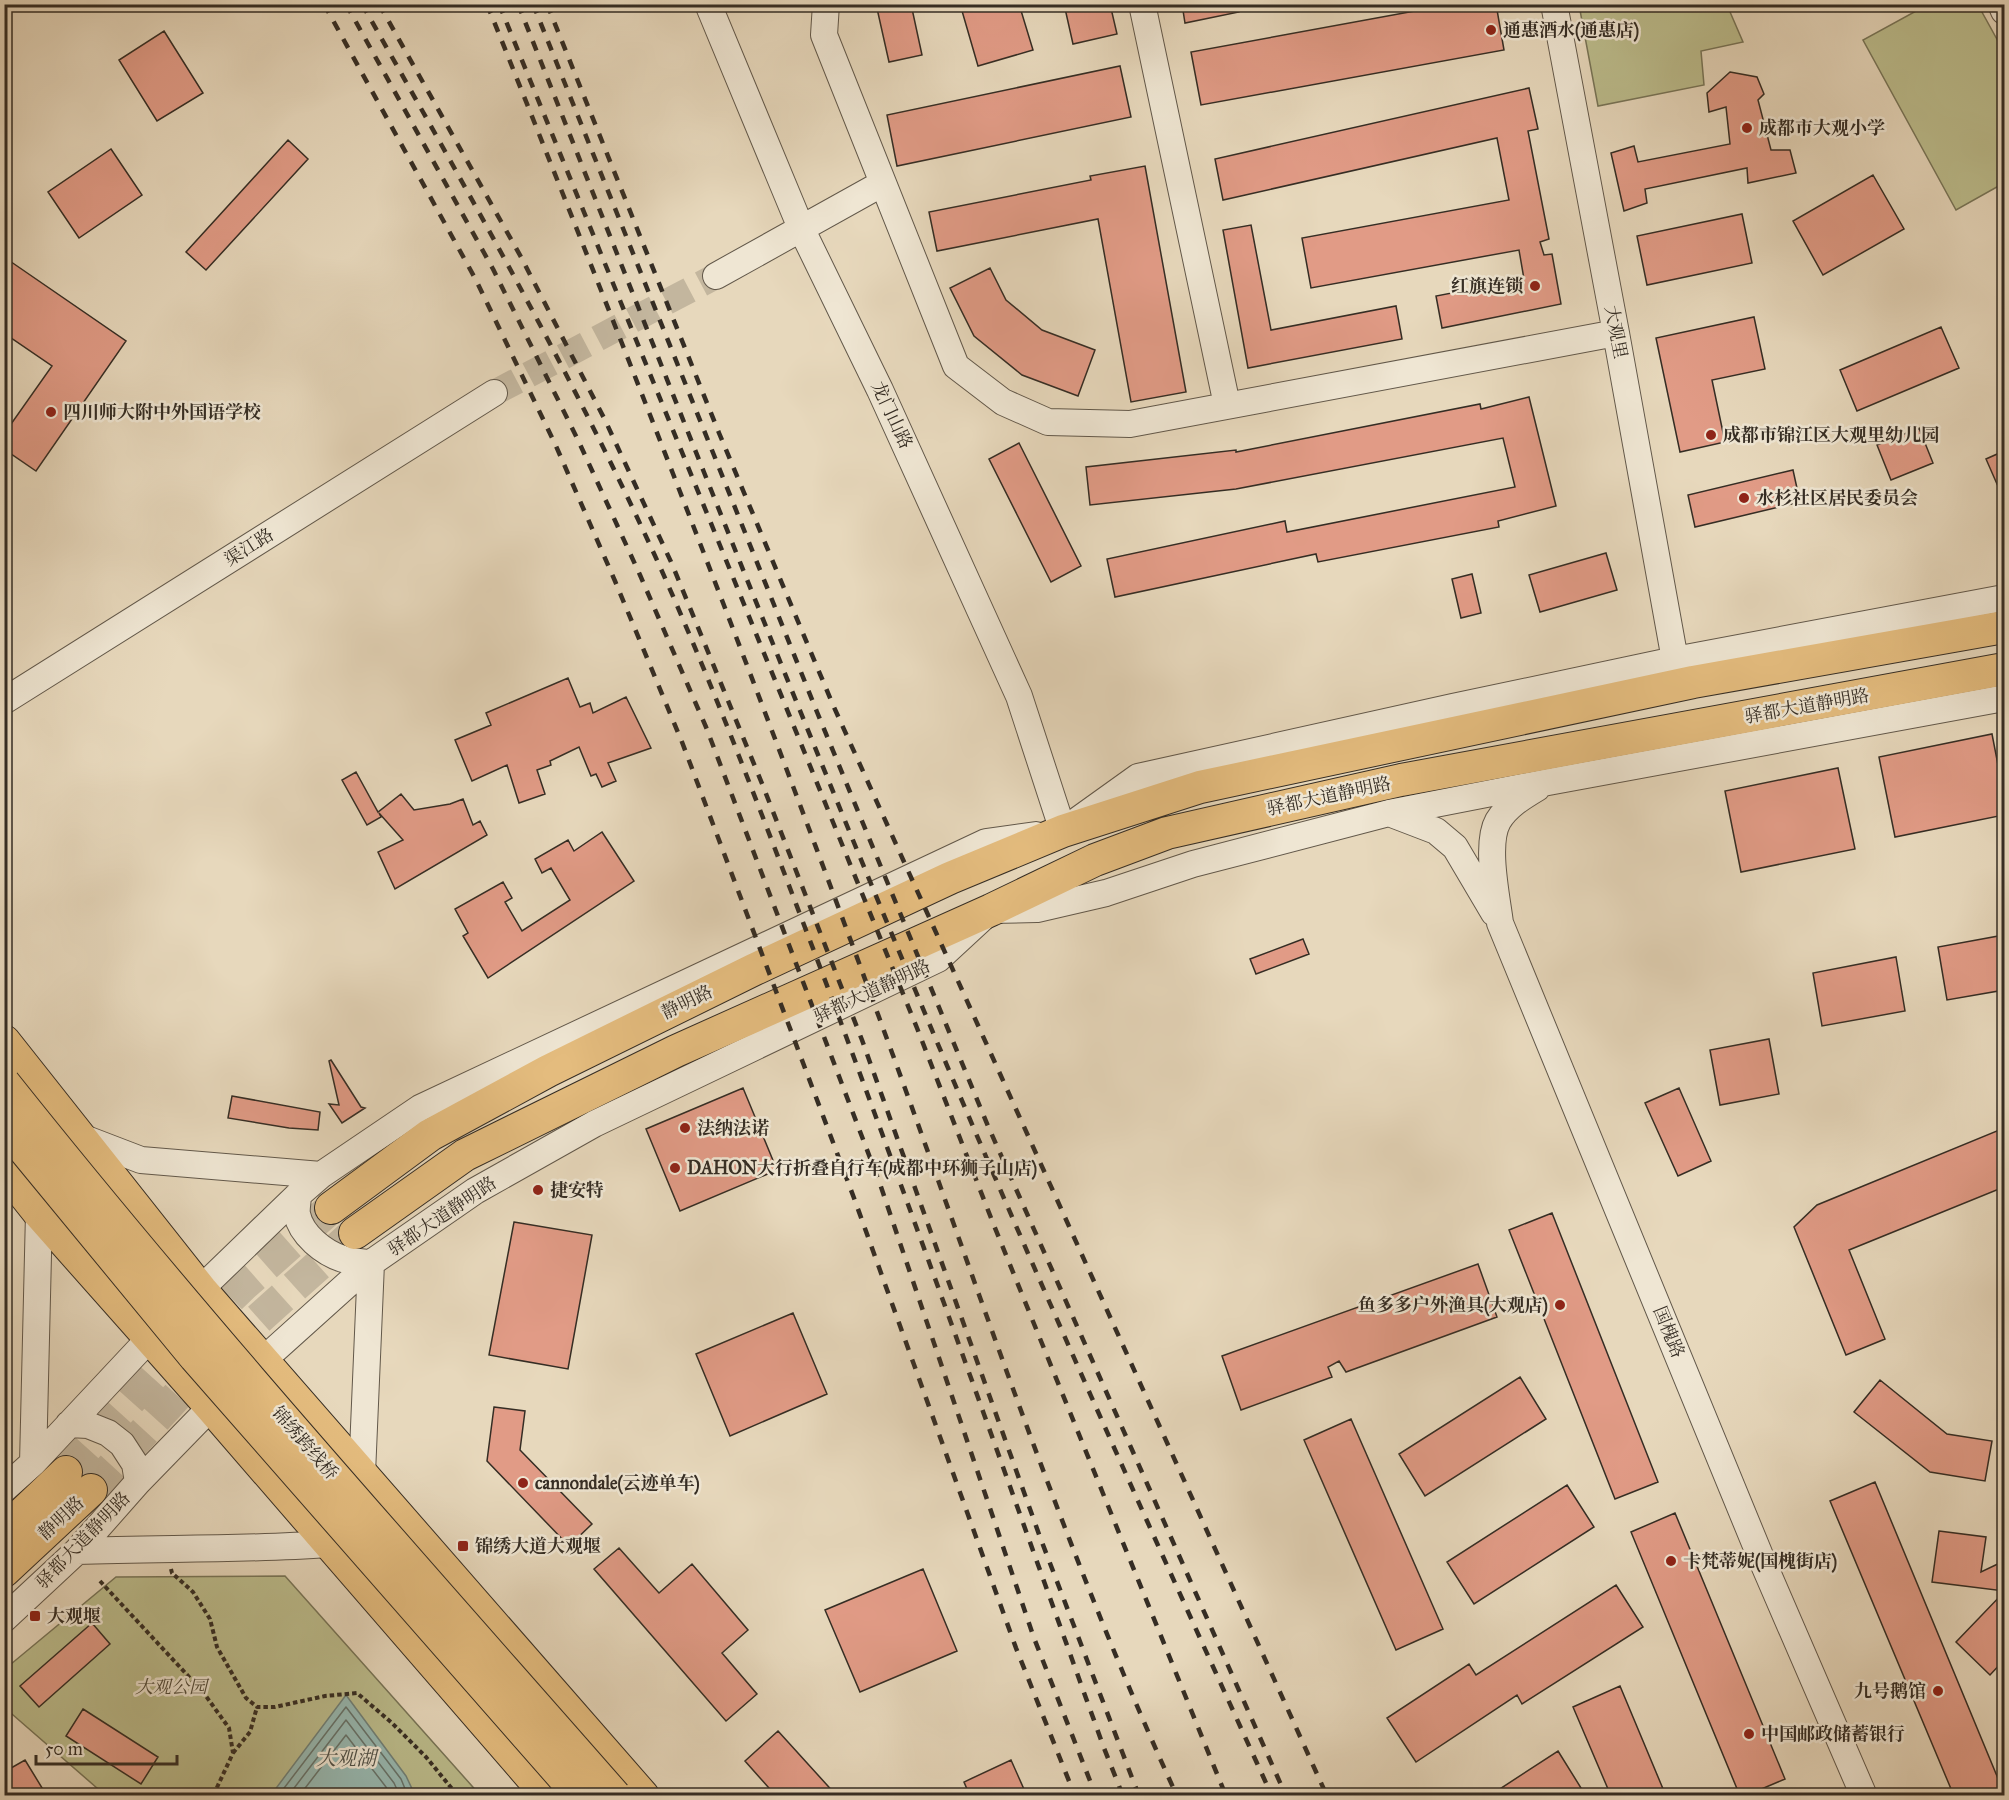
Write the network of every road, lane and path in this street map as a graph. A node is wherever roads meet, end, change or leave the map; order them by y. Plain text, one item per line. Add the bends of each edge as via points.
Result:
1 (708, 4) edge
2 (826, 4) edge
3 (1142, 4) edge
4 (1554, 4) edge
5 (2001, 4) edge
6 (2004, 11) edge
7 (883, 183) junction
8 (801, 228) junction
9 (716, 276) tunnel mouth
10 (1617, 333) junction
11 (494, 393) tunnel mouth
12 (1227, 405) junction
13 (2004, 597) edge
14 (2004, 627) edge
15 (1676, 660) junction
16 (2004, 669) edge
17 (2004, 698) edge
18 (4, 701) edge
19 (1548, 782) junction
20 (1389, 813) junction
21 (1063, 831) junction
22 (992, 910) junction
23 (1500, 923) junction
24 (4, 1041) edge
25 (4, 1083) edge
26 (4, 1125) edge
27 (81, 1137) junction
28 (4, 1169) edge
29 (321, 1175) junction
30 (298, 1196) junction
31 (331, 1208) tunnel mouth
32 (39, 1213) junction
33 (355, 1233) tunnel mouth
34 (371, 1263) junction
35 (201, 1290) junction
36 (150, 1338) junction
37 (261, 1361) junction
38 (211, 1407) junction
39 (69, 1424) junction
40 (33, 1463) junction
41 (362, 1474) junction
42 (138, 1482) junction
43 (4, 1490) edge
44 (4, 1531) edge
45 (328, 1544) junction
46 (167, 1548) junction
47 (77, 1551) junction
48 (4, 1571) edge
49 (100, 1581) dead end
50 (4, 1619) edge
51 (257, 1707) junction
52 (233, 1753) junction
53 (213, 1796) edge
54 (458, 1796) edge
55 (548, 1796) edge
56 (580, 1796) edge
57 (615, 1796) edge
58 (643, 1796) edge
59 (1864, 1796) edge

1 - 8 street, 龙门山路
2 - 7 street via 824,35
3 - 12 street
4 - 10 street, 大观里
5 - 6 street
7 - 8 street
7 - 12 street via 956,366 1003,402 1048,422 1119,424
8 - 9 street
8 - 21 street, 龙门山路 via 880,390 1019,696
10 - 12 street
10 - 15 street, 大观里
11 - 18 street, 渠江路
13 - 15 street
14 - 21 main road, 驿都大道静明路 via 1693,682 1212,785
15 - 21 street via 1138,777
16 - 22 main road, 驿都大道静明路 via 1401,780 1212,821 1167,832 1095,860
17 - 19 street
19 - 20 street
19 - 23 street, 国槐路 via 1517,800 1498,822 1492,863
20 - 22 street via 1037,909
20 - 23 street via 1436,831 1455,847
21 - 29 street, 驿都大道静明路 via 986,842 920,872 420,1108
21 - 31 main road, 静明路 via 753,970 548,1071 430,1135
22 - 33 main road via 676,1051 465,1155
22 - 34 street, 驿都大道静明路 via 938,959 594,1124 475,1191
23 - 59 street, 国槐路 via 1761,1558
24 - 27 main road
25 - 57 main road, 锦绣跨线桥, bridge via 215,1340
26 - 56 main road, 锦绣跨线桥, bridge via 195,1357
27 - 29 street via 141,1160
27 - 35 main road
28 - 32 main road
29 - 30 street, 驿都大道静明路
30 - 34 street via 297,1214 311,1240 343,1260
30 - 35 street, 驿都大道静明路
32 - 36 main road
32 - 40 street
34 - 37 street, 驿都大道静明路
34 - 41 street
35 - 36 street, 驿都大道静明路
35 - 37 main road
36 - 38 main road
36 - 39 street, 驿都大道静明路
37 - 38 street, 驿都大道静明路
37 - 41 main road
38 - 42 street, 驿都大道静明路
38 - 45 main road
39 - 40 street, 驿都大道静明路
39 - 42 street via 88,1425 122,1444 135,1464
40 - 43 street, 驿都大道静明路
41 - 58 main road
42 - 47 street, 驿都大道静明路
44 - 48 main road, 静明路 via 79,1481
45 - 46 street
45 - 55 main road
46 - 47 street
46 - 51 path via 172,1573 194,1592 210,1619 217,1647 246,1698
47 - 50 street, 驿都大道静明路
49 - 52 path via 203,1692 229,1728
51 - 52 path via 250,1732
51 - 54 path via 357,1693 418,1749
52 - 53 path

